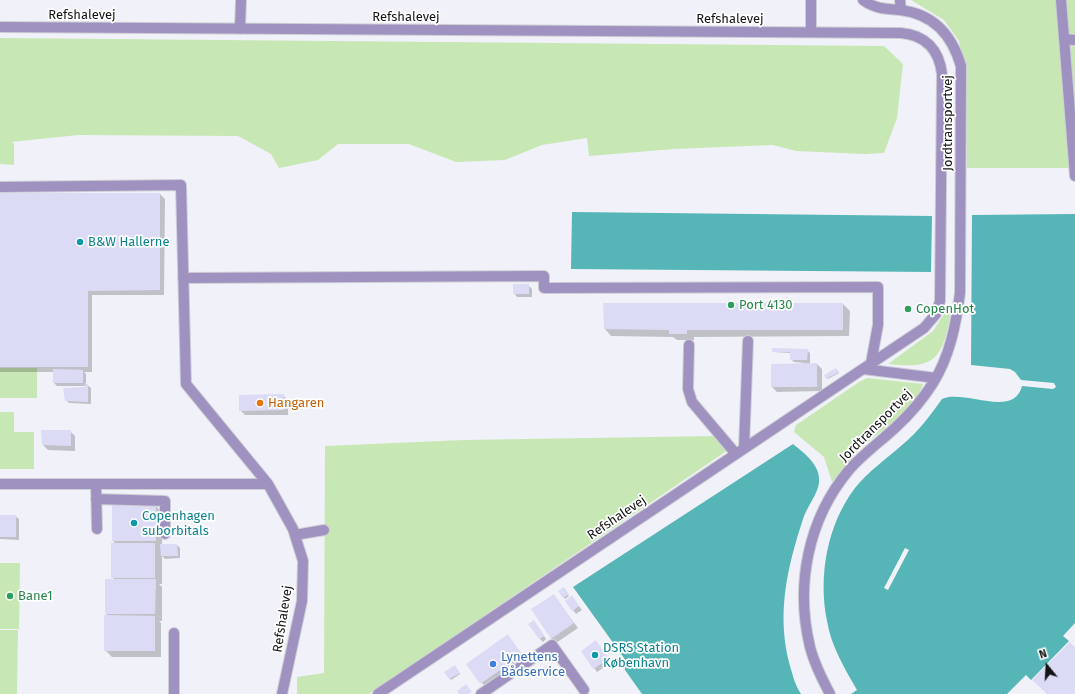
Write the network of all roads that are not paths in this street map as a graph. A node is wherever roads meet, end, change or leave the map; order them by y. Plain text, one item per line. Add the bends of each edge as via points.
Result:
1 (241, 0) edge
2 (811, 0) edge
3 (863, 0) edge
4 (1061, 0) edge
5 (900, 5) edge
6 (0, 27) edge
7 (240, 29) junction
8 (811, 32) junction
9 (1064, 39) junction
10 (1075, 40) edge
11 (1072, 104) edge
12 (1075, 176) edge
13 (0, 187) edge
14 (183, 278) junction
15 (748, 341) dead end
16 (689, 345) dead end
17 (867, 366) junction
18 (936, 378) junction
19 (740, 451) junction
20 (0, 484) edge
21 (96, 484) junction
22 (268, 484) junction
23 (96, 499) junction
24 (97, 529) dead end
25 (324, 530) dead end
26 (165, 534) dead end
27 (295, 535) junction
28 (174, 633) dead end
29 (584, 690) dead end
30 (174, 694) edge
31 (282, 694) edge
32 (378, 694) edge
33 (480, 694) edge
34 (830, 694) edge

1 - 7 street
2 - 8 street
3 - 5 street, Jordtransportvej via 884,10
4 - 9 street
5 - 18 street, Jordtransportvej via 940,27 956,49 961,66 960,294 951,345
6 - 7 street, Refshalevej
7 - 8 street, Refshalevej
8 - 17 street, Refshalevej via 912,34 929,44 940,62 940,301 936,314 924,328
9 - 10 street
9 - 11 street
11 - 12 street
13 - 14 street, Refshalevej via 181,185
14 - 17 street via 544,276 544,288 878,287 878,325
14 - 22 street, Refshalevej via 186,384
15 - 19 street
16 - 19 street via 688,389 692,402
17 - 18 street
17 - 19 street, Refshalevej
18 - 34 street, Jordtransportvej via 898,426 850,469 820,516 811,541 803,590 804,619 810,648
19 - 32 street, Refshalevej
20 - 21 street
21 - 22 street
21 - 23 street
22 - 27 street, Refshalevej
23 - 24 street
23 - 26 street via 165,500
25 - 27 street
27 - 31 street, Refshalevej via 303,561 302,601
28 - 30 street
29 - 33 street via 552,645

